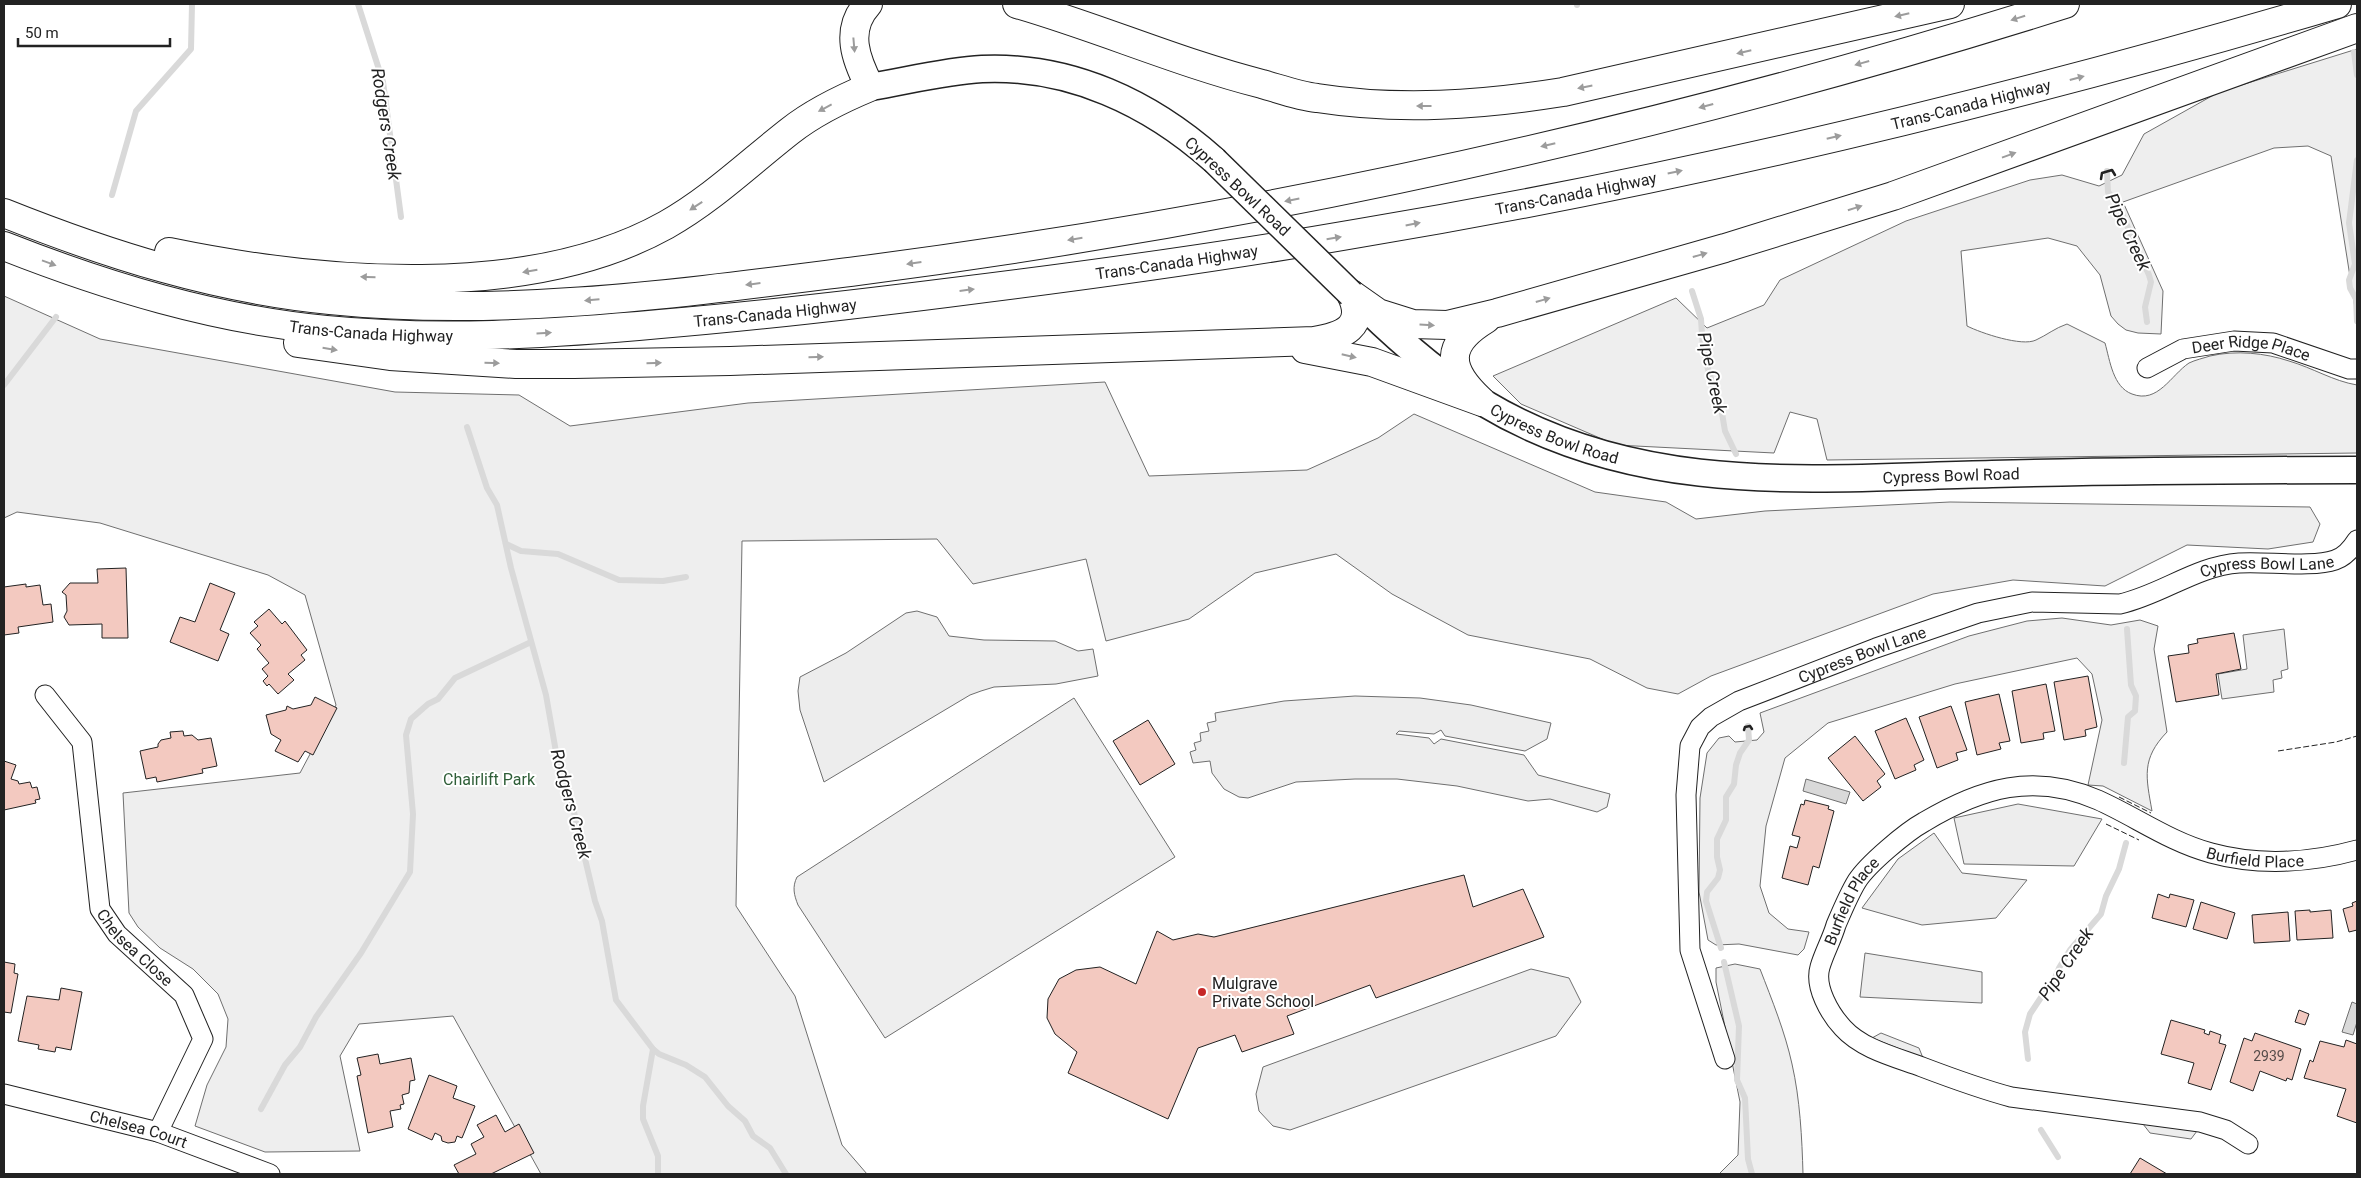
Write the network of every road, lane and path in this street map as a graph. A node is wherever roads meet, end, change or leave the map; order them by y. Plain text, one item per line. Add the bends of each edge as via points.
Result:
1 (868, 4) edge
2 (1017, 4) edge
3 (1950, 4) edge
4 (2065, 4) edge
5 (2337, 4) edge
6 (2357, 28) edge
7 (870, 87) junction
8 (4, 199) edge
9 (4, 212) edge
10 (4, 246) edge
11 (1351, 294) junction
12 (149, 297) junction
13 (1497, 314) junction
14 (1249, 342) junction
15 (2147, 368) dead end
16 (2357, 369) edge
17 (1482, 402) junction
18 (2357, 470) edge
19 (2357, 540) edge
20 (45, 695) dead end
21 (2357, 850) edge
22 (1725, 1059) dead end
23 (4, 1094) edge
24 (158, 1132) junction
25 (2248, 1144) dead end
26 (270, 1174) edge

1 -> 7 highway via 856,23 853,38 855,54
3 -> 2 highway via 1563,92 1457,105 1404,106 1316,98 1219,73 1072,20
4 -> 9 highway, Trans-Canada Highway via 1704,106 1357,188 1010,250 644,296 451,306 276,294 157,267 104,251
12 -> 5 highway, Trans-Canada Highway via 220,314 325,330 509,335 700,321 1014,284 1365,233 1717,163 2018,93
13 -> 6 highway via 1893,196
7 -> 8 highway via 815,113 701,203 666,225 596,256 523,272 388,278 334,276 230,264 108,235
7 - 11 street, Cypress Bowl Road, bridge via 984,69 1060,77 1102,89 1167,122 1214,160
10 -> 12 highway, Trans-Canada Highway
11 -> 13 highway via 1378,313 1413,324 1448,325
11 - 14 highway via 1357,315 1355,323 1344,332 1314,340
11 - 17 street, Cypress Bowl Road via 1412,350
12 -> 14 highway via 268,337 329,349 506,363 730,361
13 - 17 highway via 1467,333 1455,350 1453,362 1457,373
14 -> 17 highway via 1318,350 1372,362
15 - 16 street, Deer Ridge Place via 2183,349 2234,341 2272,343
17 - 18 street, Cypress Bowl Road via 1540,432 1614,458 1691,473 1734,477
19 - 22 street, Cypress Bowl Lane via 2347,553 2334,560 2238,563 2188,576 2134,601 2120,604 2032,602 1978,613 1783,684 1711,716 1694,736 1688,764 1690,950
20 - 24 street, Chelsea Close via 82,742 100,909 116,934 184,995 203,1039
21 - 25 street, Burfield Place via 2289,861 2236,858 2184,844 2097,800 2068,790 2022,784 1988,790 1907,832 1858,880 1819,969 1822,990 1832,1014 1847,1032 1870,1047 2011,1097 2200,1122 2226,1130
23 - 24 street, Chelsea Court
24 - 26 street, Chelsea Court

